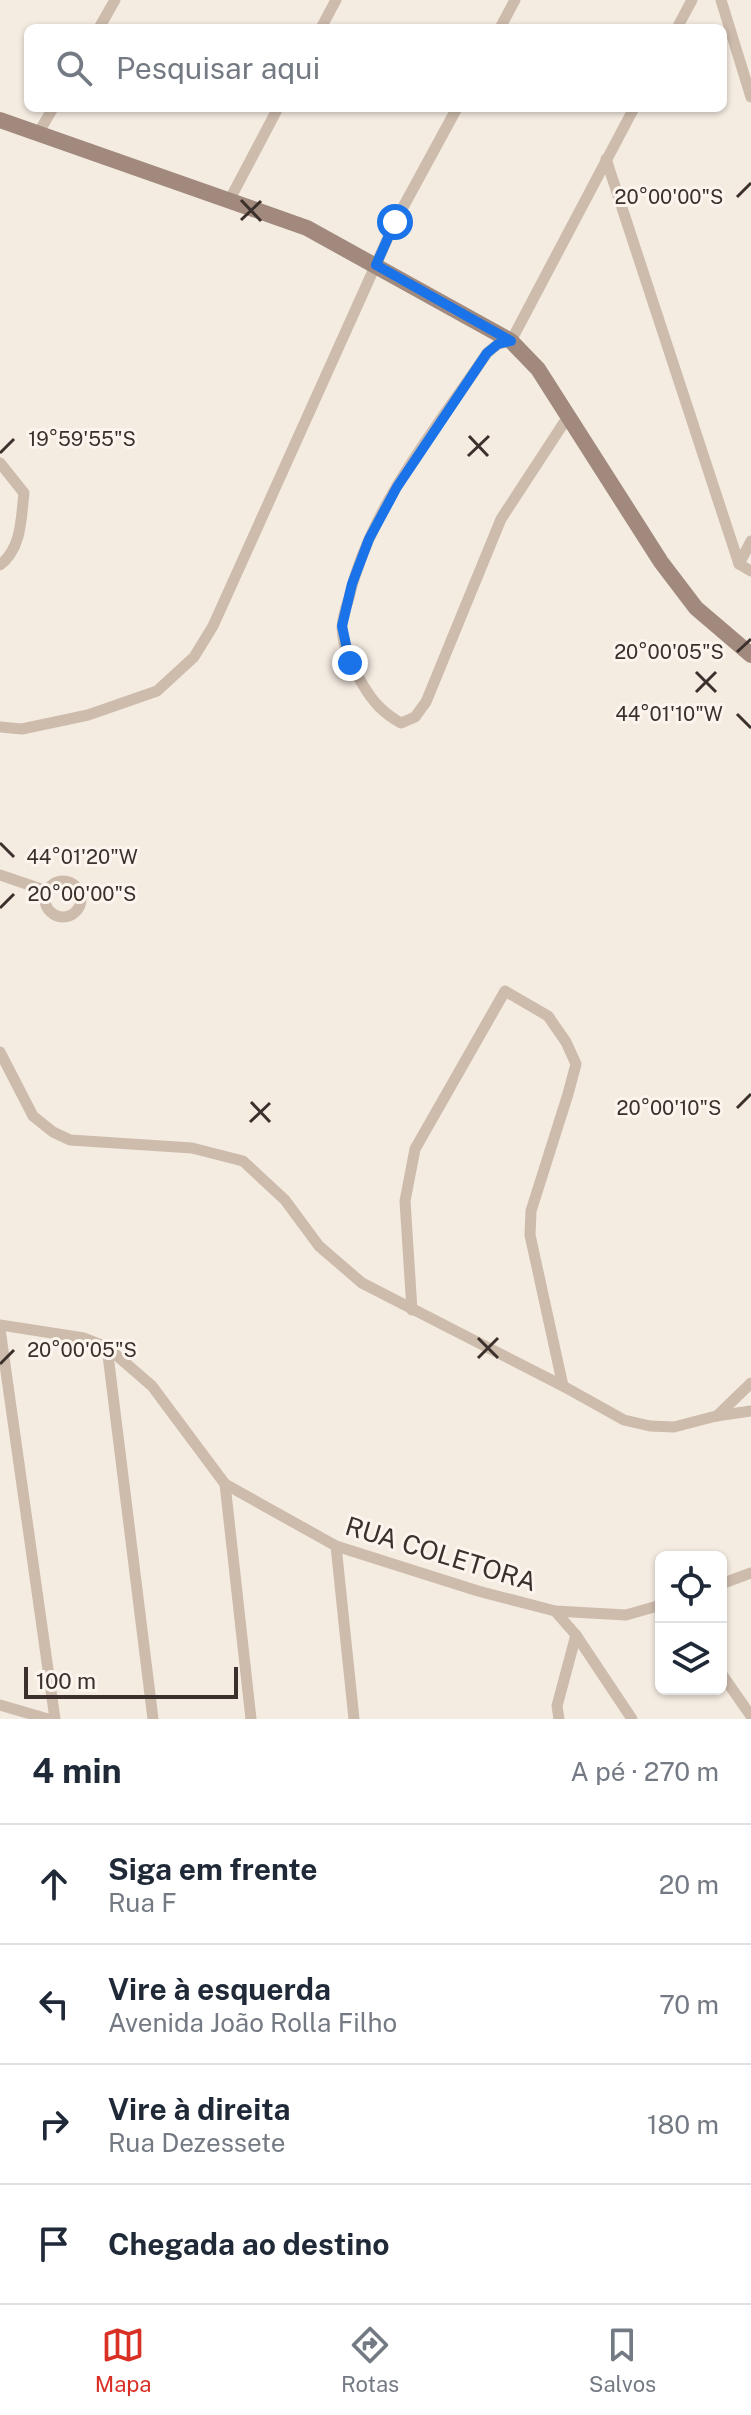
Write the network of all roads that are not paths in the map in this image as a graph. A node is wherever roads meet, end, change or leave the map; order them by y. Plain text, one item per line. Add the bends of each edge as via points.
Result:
1 (115, 0) edge
2 (336, 0) edge
3 (515, 0) edge
4 (692, 0) edge
5 (721, 0) edge
6 (101, 24) edge
7 (323, 24) edge
8 (502, 24) edge
9 (679, 24) edge
10 (751, 97) edge
11 (51, 112) edge
12 (276, 112) edge
13 (455, 112) edge
14 (632, 112) edge
15 (0, 120) edge
16 (39, 132) junction
17 (606, 159) junction
18 (230, 199) junction
19 (376, 265) junction
20 (511, 341) junction
21 (567, 418) junction
22 (0, 463) edge
23 (751, 541) edge
24 (739, 564) junction
25 (0, 565) edge
26 (751, 571) edge
27 (751, 655) edge
28 (0, 727) edge
29 (0, 875) edge
30 (47, 891) dead end
31 (0, 1052) edge
32 (412, 1310) junction
33 (0, 1327) edge
34 (107, 1347) junction
35 (751, 1383) edge
36 (563, 1386) junction
37 (751, 1411) edge
38 (716, 1416) junction
39 (225, 1484) junction
40 (336, 1546) junction
41 (751, 1573) edge
42 (727, 1582) edge
43 (655, 1607) edge
44 (555, 1611) junction
45 (576, 1635) junction
46 (727, 1682) edge
47 (0, 1705) edge
48 (751, 1716) edge
49 (48, 1719) edge
50 (55, 1719) edge
51 (153, 1719) edge
52 (251, 1719) edge
53 (354, 1719) edge
54 (559, 1719) edge
55 (632, 1719) edge

1 - 6 street
2 - 7 street
3 - 8 street
4 - 9 street
5 - 10 street
11 - 16 street
12 - 18 street
13 - 19 street
14 - 17 street
15 - 16 street
16 - 18 street
17 - 20 street
17 - 24 street
18 - 19 street via 307,228
19 - 20 street
19 - 28 street via 213,626 194,657 157,691 88,715 22,729
20 - 21 street via 538,369
20 - 21 street via 487,353 397,487 352,584 342,626 350,663 386,715 401,723 415,717 426,702 501,519
21 - 27 street via 696,608
22 - 25 street via 24,493 20,533
23 - 24 street
24 - 26 street
29 - 30 street
31 - 32 street via 33,1116 53,1132 70,1140 192,1148 243,1161 285,1200 319,1246 362,1283
32 - 36 street
32 - 36 street via 405,1201 415,1149 505,991 548,1016 576,1064 531,1211 530,1235
33 - 34 street, RUA COLETORA via 84,1338
33 - 50 street
34 - 39 street, RUA COLETORA via 152,1386
34 - 51 street
35 - 38 street
36 - 38 street via 624,1420 650,1426 674,1427
37 - 38 street
39 - 40 street, RUA COLETORA
39 - 52 street
40 - 44 street, RUA COLETORA
40 - 53 street
41 - 42 street
43 - 44 street, RUA COLETORA via 626,1615
44 - 45 street
45 - 54 street via 557,1706
45 - 55 street
46 - 48 street
47 - 49 street

